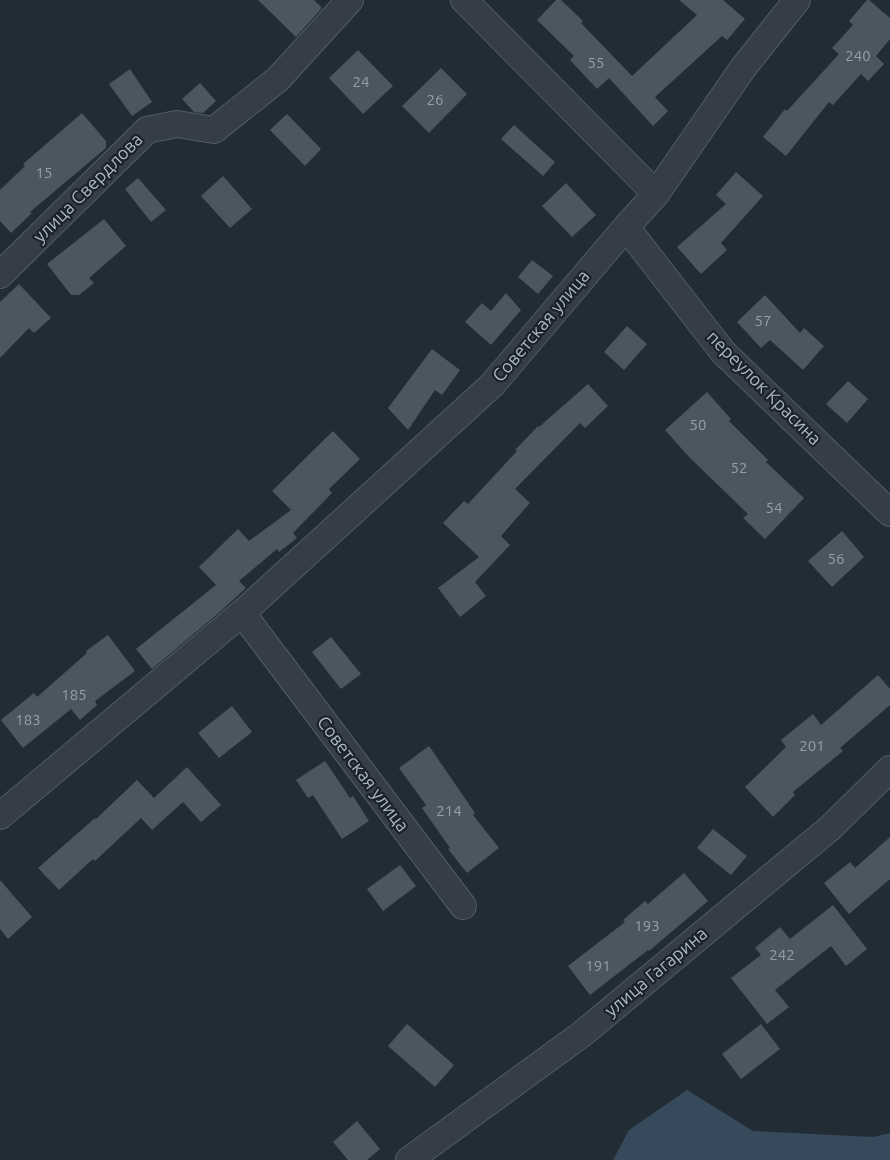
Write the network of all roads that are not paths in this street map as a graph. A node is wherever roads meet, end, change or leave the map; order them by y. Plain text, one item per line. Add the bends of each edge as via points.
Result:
1 (350, 0) edge
2 (464, 0) edge
3 (797, 0) edge
4 (656, 194) junction
5 (626, 227) junction
6 (0, 275) edge
7 (890, 513) edge
8 (242, 614) junction
9 (890, 769) edge
10 (0, 816) edge
11 (463, 906) dead end
12 (409, 1160) edge

1 - 6 street, улица Свердлова via 278,79 214,130 177,124 147,130
2 - 4 street
3 - 4 street, Советская улица via 743,68
4 - 5 street, Советская улица
5 - 7 street, переулок Красина via 723,352
5 - 8 street, Советская улица via 492,385
8 - 10 street, Советская улица
8 - 11 street, Советская улица
9 - 12 street, улица Гагарина via 830,828 582,1034

